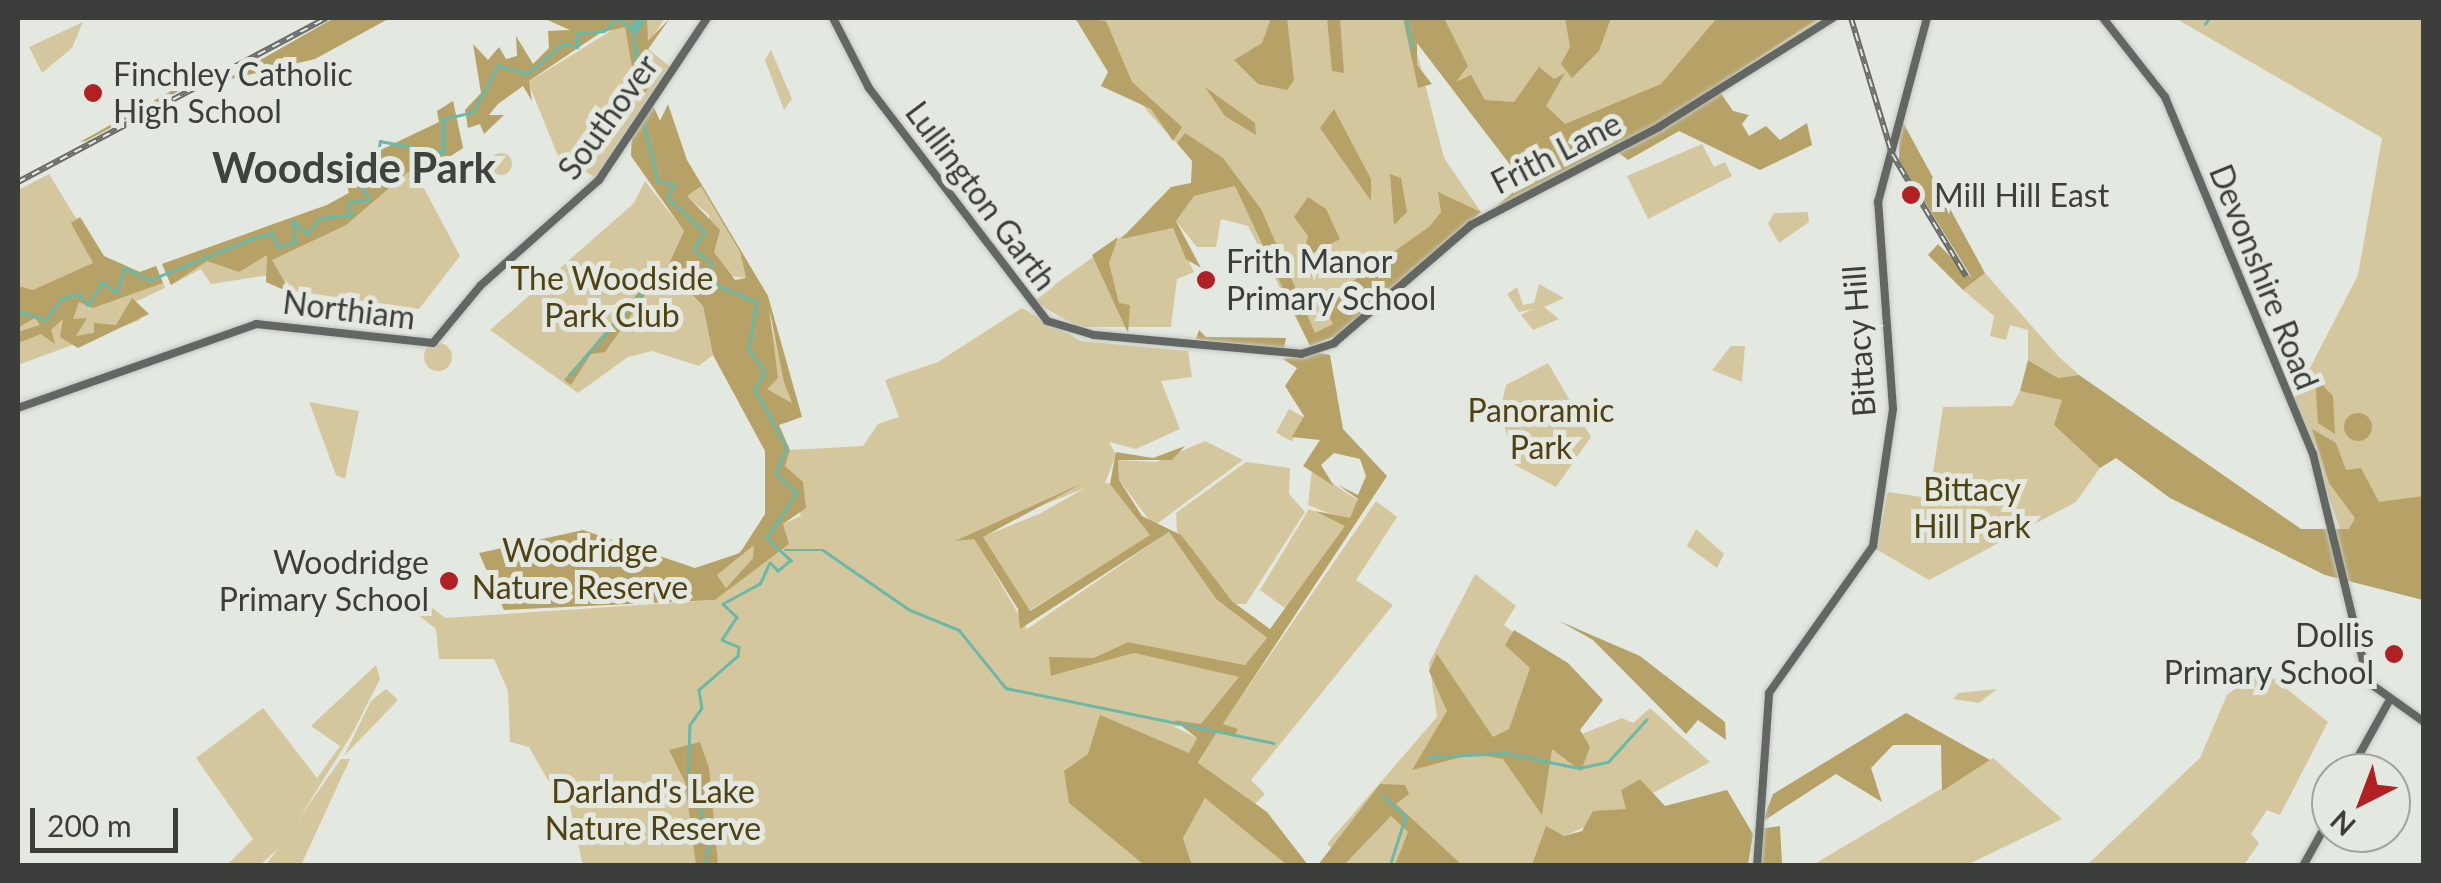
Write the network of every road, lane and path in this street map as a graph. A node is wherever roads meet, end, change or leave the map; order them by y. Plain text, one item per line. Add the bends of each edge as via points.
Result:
1 (707, 18) edge
2 (833, 18) edge
3 (1833, 18) edge
4 (1926, 18) edge
5 (2103, 18) edge
6 (445, 335) joint
7 (1316, 351) joint
8 (18, 408) edge
9 (2388, 703) junction
10 (2424, 722) edge
11 (2360, 753) edge
12 (1758, 866) edge

1 - 6 street, Southover via 600,180 481,285
2 - 7 street, Lullington Garth via 876,100 1047,321 1094,335
3 - 7 street, Frith Lane via 1659,127 1471,225
4 - 12 street, Bittacy Hill via 1878,202 1893,408 1876,527 1851,588 1770,693
5 - 9 street, Devonshire Road via 2165,98 2330,509 2364,672
6 - 8 street, Northiam via 413,348 256,324
9 - 10 street
9 - 11 street

